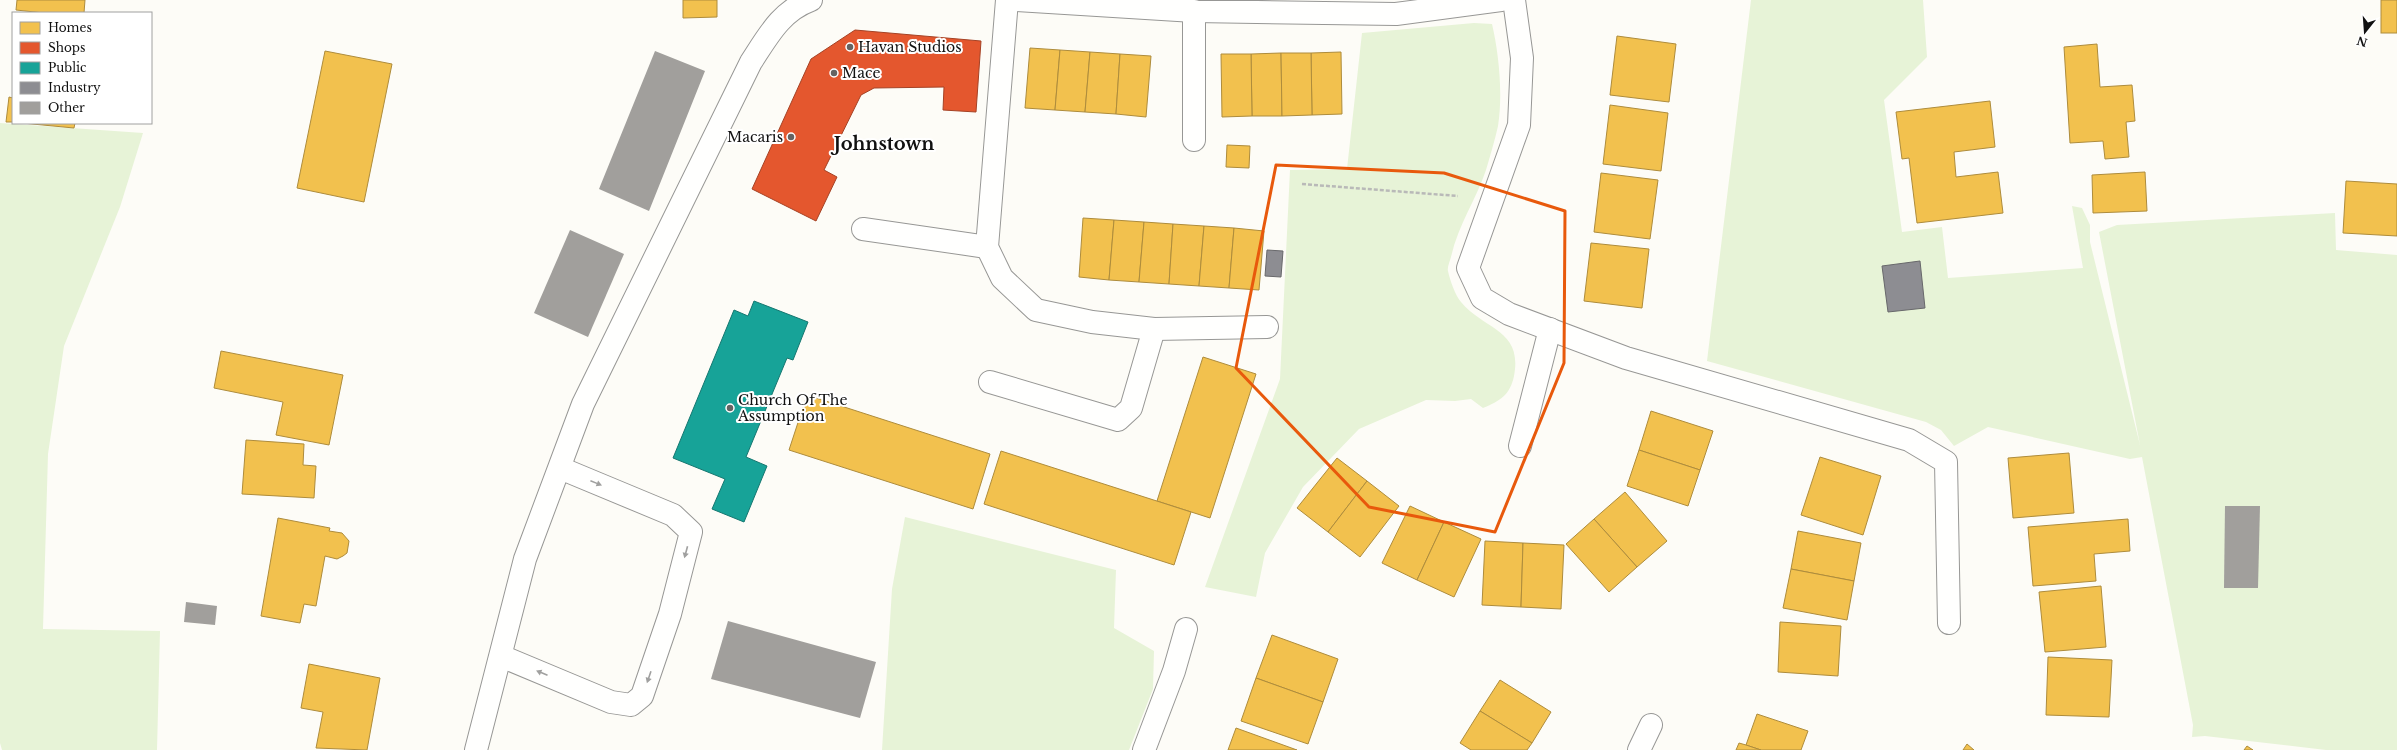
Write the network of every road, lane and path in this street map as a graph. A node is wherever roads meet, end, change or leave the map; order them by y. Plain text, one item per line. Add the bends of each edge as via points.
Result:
1 (1007, 0) edge
2 (1015, 0) edge
3 (1501, 0) edge
4 (1514, 0) edge
5 (800, 2) edge
6 (1194, 11) junction
7 (1194, 140) dead end
8 (1302, 184) dead end
9 (1458, 196) dead end
10 (863, 229) dead end
11 (987, 247) junction
12 (1267, 327) dead end
13 (1154, 329) junction
14 (1550, 329) junction
15 (990, 382) dead end
16 (1520, 446) dead end
17 (560, 468) junction
18 (1949, 623) dead end
19 (1186, 628) dead end
20 (501, 656) junction
21 (1651, 725) dead end
22 (476, 750) edge
23 (1144, 750) edge
24 (1639, 750) edge

1 - 11 street
2 - 6 street
3 - 6 street via 1396,14
4 - 14 street via 1522,58 1519,125 1468,268 1482,298 1508,314
5 - 17 street via 775,26 751,62 583,404
6 - 7 street
8 - 9 path
10 - 11 street
11 - 13 street via 1002,278 1036,310 1092,322
12 - 13 street
13 - 15 street via 1131,408 1118,420
14 - 16 street
14 - 18 street via 1626,358 1910,440 1946,462
17 - 20 street via 525,559
17 -> 20 street via 673,515 692,532 670,614 642,696 631,705 612,702
19 - 23 street via 1174,671
20 - 22 street
21 - 24 street

